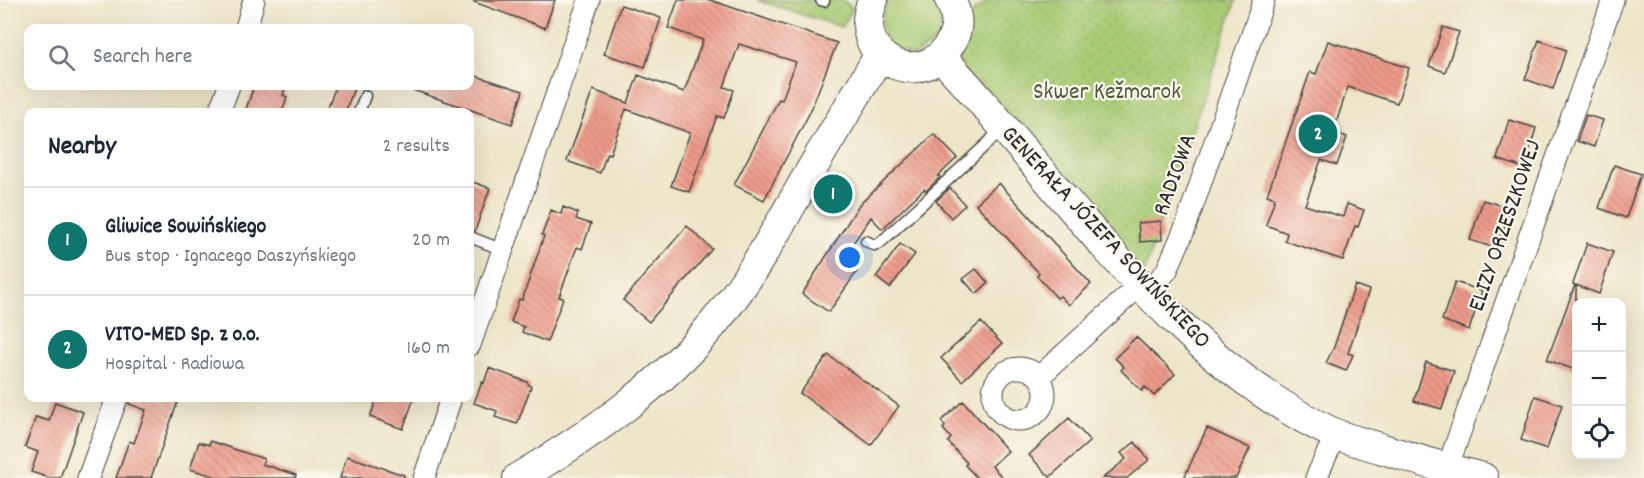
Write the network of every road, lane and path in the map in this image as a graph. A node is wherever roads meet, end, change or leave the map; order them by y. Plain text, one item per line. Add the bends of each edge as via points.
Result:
1 (254, 0) edge
2 (589, 0) edge
3 (873, 0) edge
4 (950, 0) edge
5 (1264, 0) edge
6 (1613, 0) edge
7 (247, 24) edge
8 (880, 54) junction
9 (941, 57) junction
10 (227, 90) edge
11 (365, 96) dead end
12 (221, 108) edge
13 (360, 108) edge
14 (1001, 126) junction
15 (474, 238) edge
16 (866, 241) dead end
17 (502, 249) junction
18 (1145, 288) junction
19 (474, 333) edge
20 (1039, 377) dead end
21 (116, 402) edge
22 (450, 402) edge
23 (1336, 434) junction
24 (1447, 469) junction
25 (88, 478) edge
26 (424, 478) edge
27 (518, 478) edge
28 (1316, 478) edge
29 (1483, 478) edge

1 - 7 street
2 - 17 street
3 - 8 street via 867,28
4 - 9 street via 957,22 954,36
5 - 18 street, RADIOWA via 1185,228 1167,270
6 - 24 street, ELIZY ORZESZKOWEJ
8 - 9 street via 890,62 914,68
8 - 27 street via 762,254 713,325 625,408
9 - 14 street, GENERAŁA JÓZEFA SOWIŃSKIEGO
10 - 12 street
11 - 13 lane
14 - 16 lane via 990,141 880,243
14 - 18 street, GENERAŁA JÓZEFA SOWIŃSKIEGO
15 - 17 lane
17 - 19 street
18 - 20 street, RADIOWA
18 - 23 street, GENERAŁA JÓZEFA SOWIŃSKIEGO via 1235,373
21 - 25 street
22 - 26 street
23 - 24 street, GENERAŁA JÓZEFA SOWIŃSKIEGO
23 - 28 street
24 - 29 street, GENERAŁA JÓZEFA SOWIŃSKIEGO

